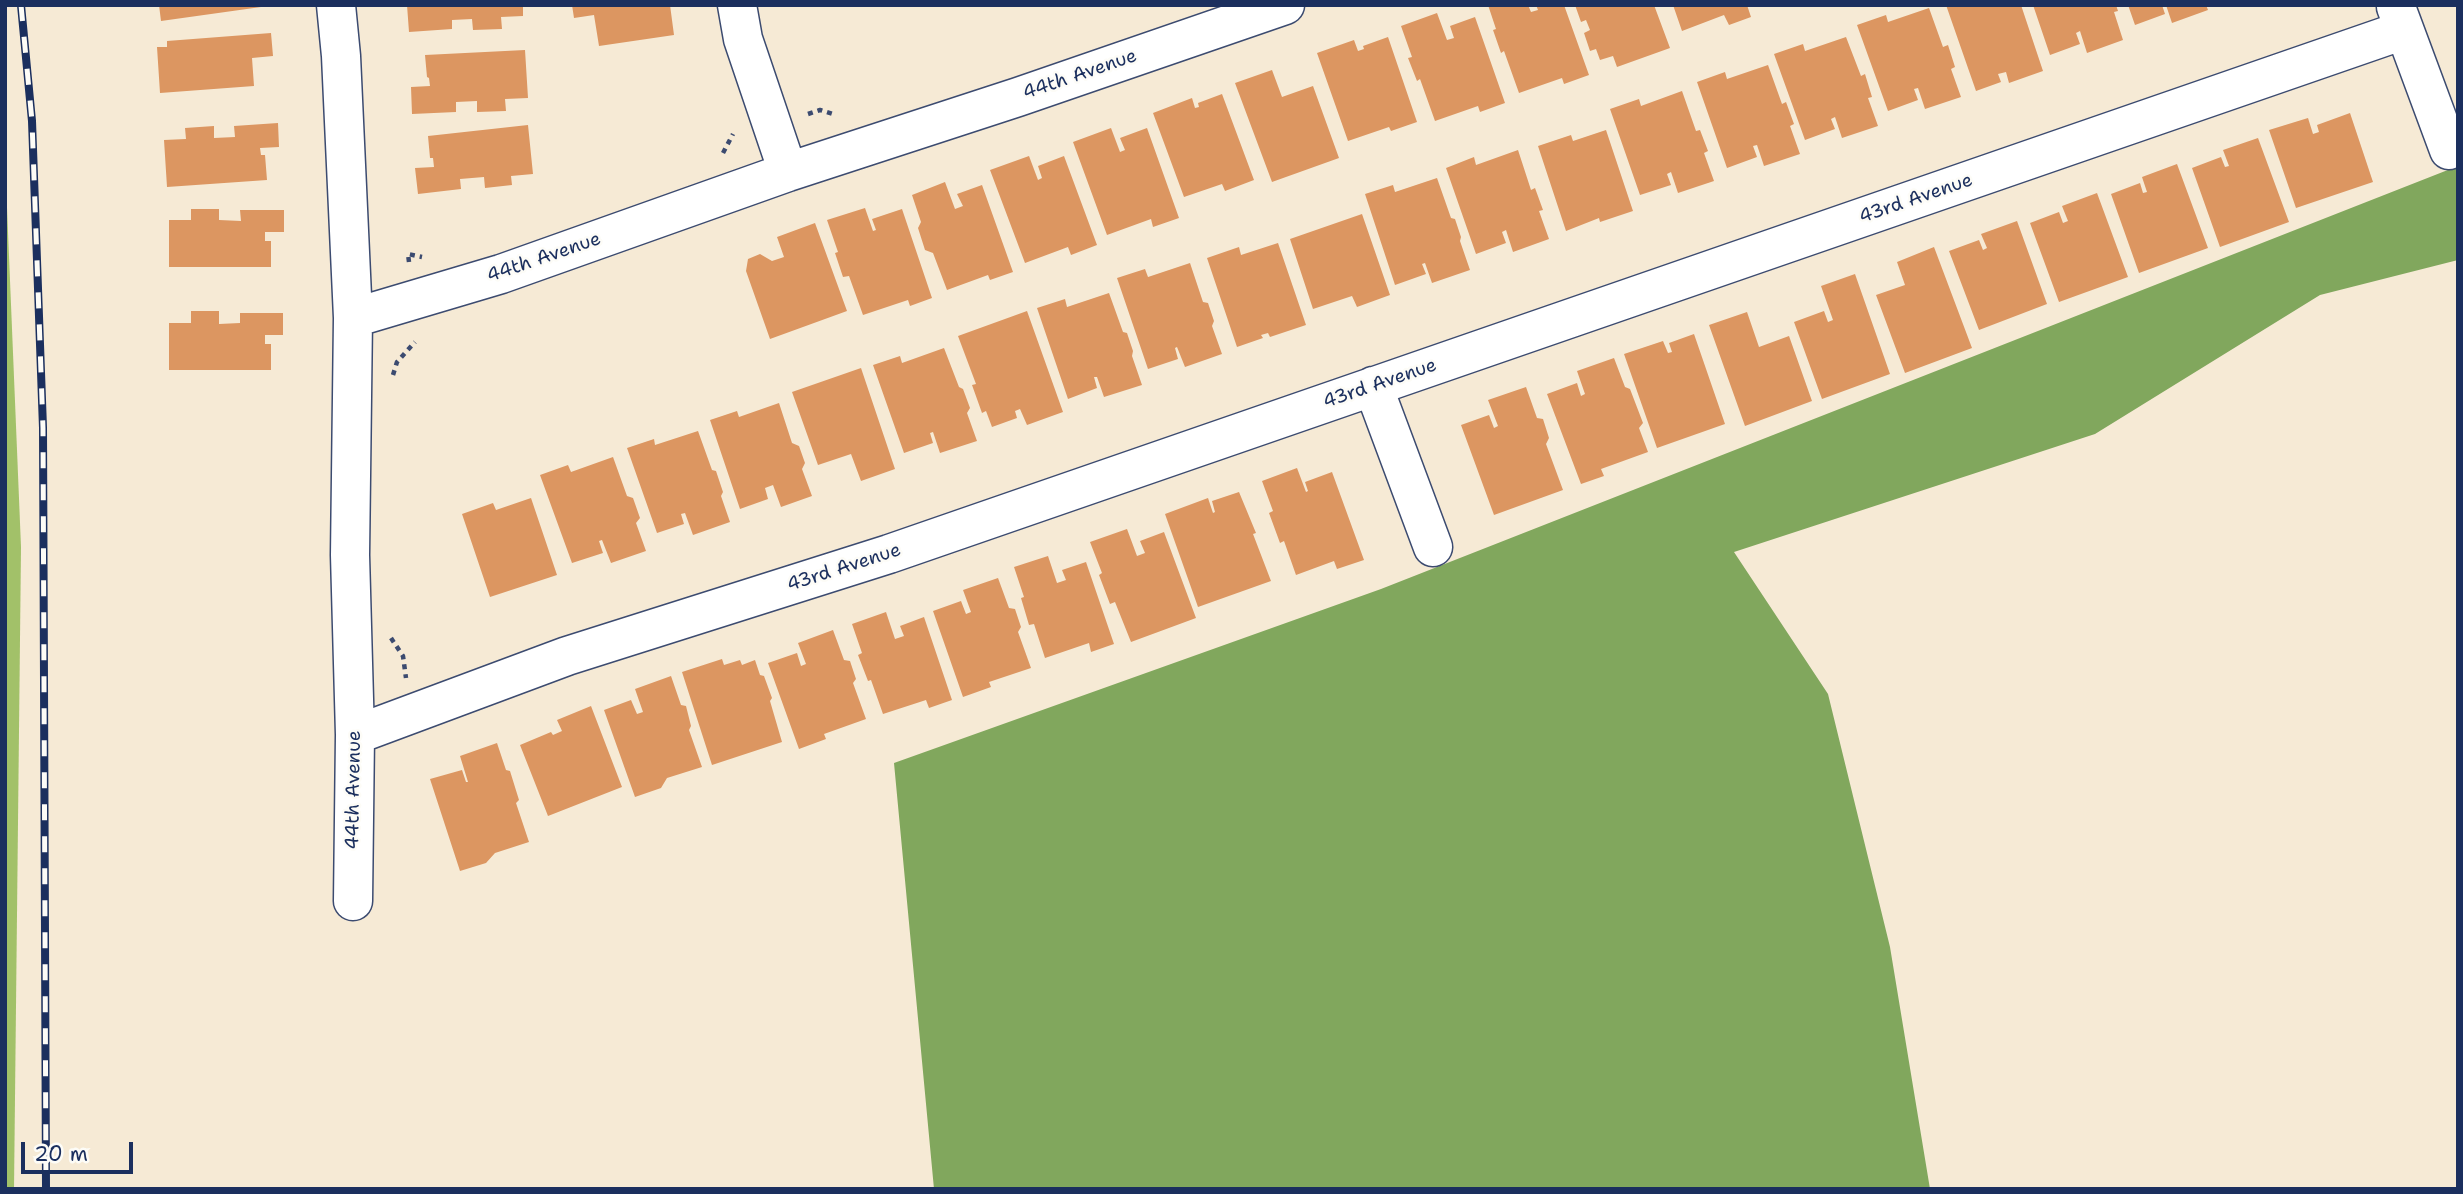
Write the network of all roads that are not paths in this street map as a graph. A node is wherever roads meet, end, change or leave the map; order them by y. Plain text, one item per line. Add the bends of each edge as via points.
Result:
1 (336, 5) edge
2 (737, 5) edge
3 (1284, 5) edge
4 (1226, 14) edge
5 (2400, 18) edge
6 (2449, 150) dead end
7 (788, 172) junction
8 (353, 318) junction
9 (1373, 386) junction
10 (1433, 547) dead end
11 (355, 735) junction
12 (353, 901) dead end

1 - 8 street
2 - 7 street via 743,39
3 - 4 street, 44th Avenue
4 - 7 street, 44th Avenue via 1018,97
5 - 6 street
5 - 9 street, 43rd Avenue
7 - 8 street, 44th Avenue via 501,274
8 - 11 street, 44th Avenue
9 - 10 street
9 - 11 street, 43rd Avenue via 889,554 566,656
11 - 12 street, 44th Avenue

